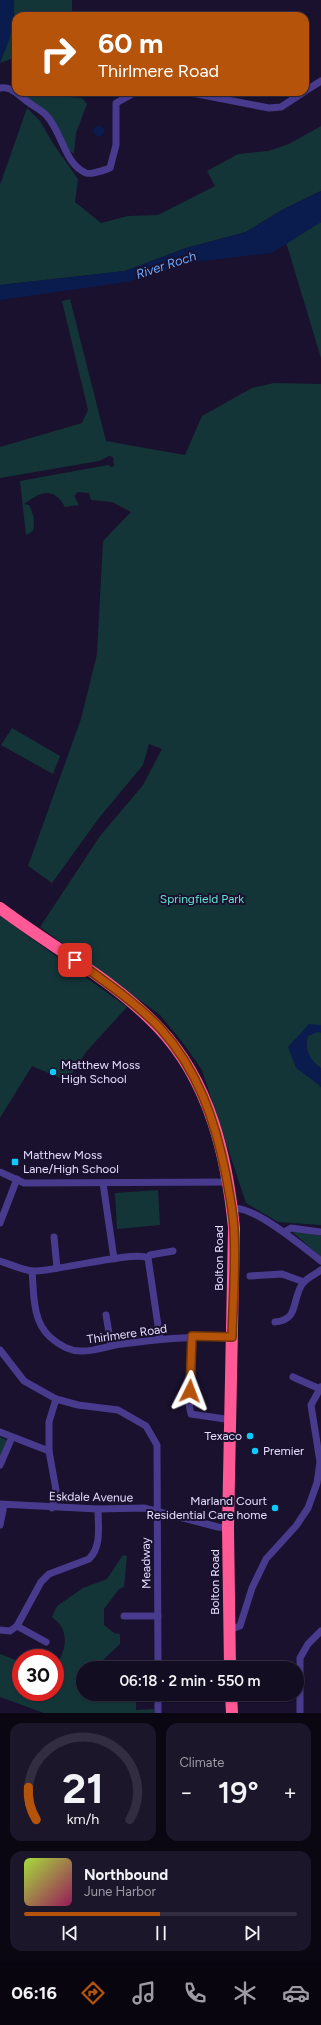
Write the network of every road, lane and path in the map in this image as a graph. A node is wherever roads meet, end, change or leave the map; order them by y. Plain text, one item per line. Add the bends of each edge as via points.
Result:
1 (321, 81) edge
2 (0, 88) edge
3 (309, 89) edge
4 (12, 90) edge
5 (21, 96) edge
6 (129, 96) edge
7 (208, 96) edge
8 (298, 96) edge
9 (0, 908) edge
10 (0, 1172) edge
11 (17, 1179) junction
12 (227, 1182) junction
13 (103, 1183) junction
14 (232, 1208) junction
15 (0, 1223) edge
16 (284, 1232) junction
17 (321, 1232) edge
18 (54, 1237) dead end
19 (173, 1251) dead end
20 (148, 1258) junction
21 (114, 1259) junction
22 (0, 1261) edge
23 (321, 1261) edge
24 (56, 1268) junction
25 (321, 1270) edge
26 (32, 1271) junction
27 (250, 1276) dead end
28 (304, 1282) junction
29 (106, 1315) dead end
30 (280, 1323) dead end
31 (192, 1336) junction
32 (232, 1337) junction
33 (160, 1339) junction
34 (111, 1345) junction
35 (1, 1355) edge
36 (293, 1377) dead end
37 (320, 1388) edge
38 (56, 1399) junction
39 (232, 1420) junction
40 (0, 1432) edge
41 (12, 1437) junction
42 (49, 1452) junction
43 (320, 1462) edge
44 (0, 1465) edge
45 (2, 1504) edge
46 (52, 1508) junction
47 (98, 1509) junction
48 (157, 1511) junction
49 (0, 1525) edge
50 (228, 1528) junction
51 (124, 1616) dead end
52 (158, 1616) junction
53 (17, 1626) junction
54 (0, 1630) edge
55 (229, 1630) junction
56 (321, 1631) edge
57 (46, 1642) dead end
58 (158, 1661) edge
59 (230, 1661) edge
60 (158, 1701) edge
61 (231, 1701) edge
62 (158, 1713) edge
63 (232, 1713) edge
64 (300, 1713) edge

1 - 3 street
2 - 4 street
5 - 6 street via 46,115 55,127 68,156 84,172 89,173 110,168 116,145 116,103
7 - 8 street via 269,108 281,107
9 - 12 highway, Bolton Road via 133,1004 159,1027 193,1074 203,1094 218,1137
10 - 11 street
11 - 13 street via 24,1183
11 - 15 street
12 - 13 street
12 - 14 highway, Bolton Road
13 - 21 street
14 - 16 street via 244,1209
14 - 32 highway, Bolton Road
16 - 17 street via 291,1228
16 - 23 street
18 - 24 street
19 - 20 street via 150,1255
20 - 21 street via 141,1256
20 - 33 street
21 - 24 street
22 - 26 street
24 - 26 street
25 - 28 street
26 - 34 street, Thirlmere Road via 36,1315 49,1336 63,1347 83,1351
27 - 28 street via 282,1274
28 - 30 street via 296,1297 294,1311
29 - 34 street
31 - 32 street, Thirlmere Road
31 - 33 street, Thirlmere Road
31 - 39 street via 189,1404 191,1414
32 - 39 highway, Bolton Road
33 - 34 street, Thirlmere Road
35 - 38 street, Meadway via 24,1381
36 - 37 street
37 - 43 street via 311,1405
38 - 42 street via 49,1422
38 - 48 street, Meadway via 78,1406 118,1410 146,1426 157,1445
39 - 50 highway, Bolton Road
40 - 41 street
41 - 42 street
41 - 44 street
42 - 46 street via 56,1490
43 - 55 street via 317,1483 308,1508 296,1526 266,1559 252,1588 240,1626
45 - 46 street, Eskdale Avenue
45 - 49 street
46 - 47 street, Eskdale Avenue
47 - 48 street, Eskdale Avenue via 144,1508
47 - 53 street via 98,1543 93,1555 89,1560 49,1574 41,1582
48 - 50 street, Eskdale Avenue
48 - 52 street, Meadway
50 - 55 highway, Bolton Road
51 - 52 street
52 - 58 street, Meadway
53 - 54 street via 10,1630
53 - 57 street
55 - 59 highway, Bolton Road
56 - 64 street via 308,1644 300,1658
60 - 62 street
61 - 63 highway

